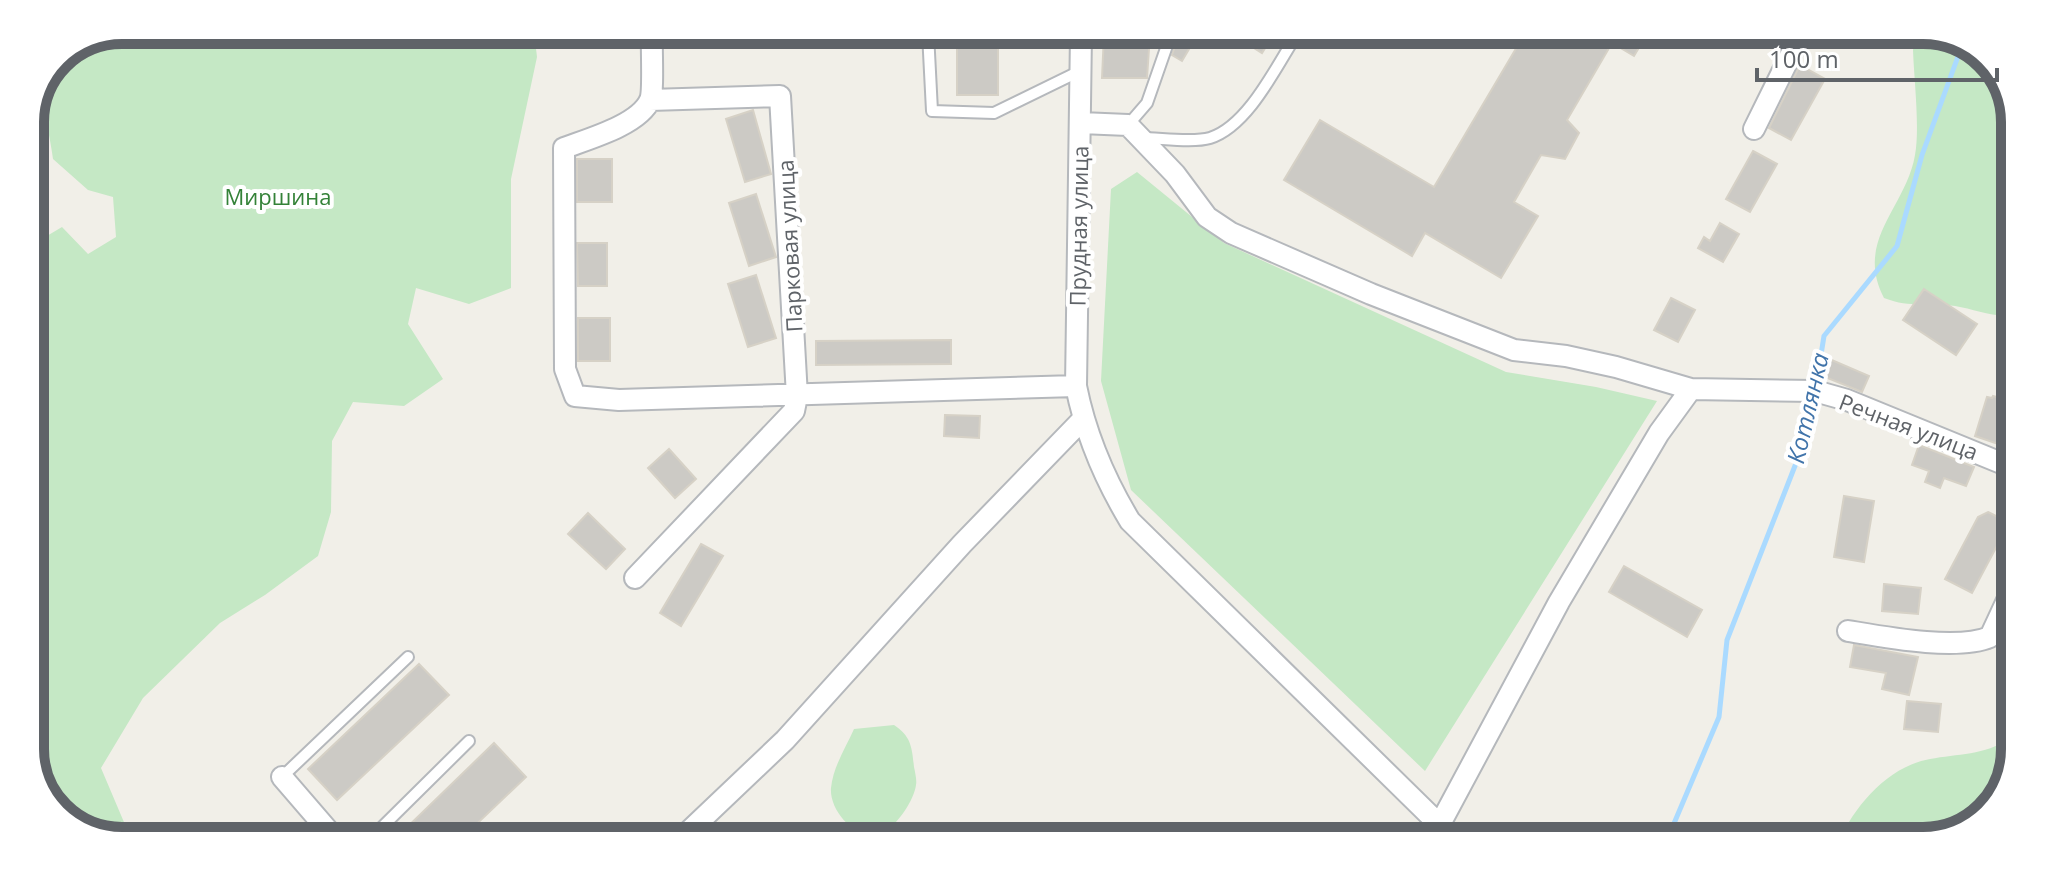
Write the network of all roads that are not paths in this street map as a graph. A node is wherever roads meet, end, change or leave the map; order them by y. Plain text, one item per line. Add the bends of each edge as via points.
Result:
1 (652, 44) edge
2 (929, 44) edge
3 (1081, 44) edge
4 (1168, 44) edge
5 (1290, 44) edge
6 (1796, 44) edge
7 (1081, 70) junction
8 (650, 100) junction
9 (1081, 123) junction
10 (1754, 129) dead end
11 (1134, 132) junction
12 (1076, 386) junction
13 (1691, 389) junction
14 (797, 396) junction
15 (1083, 419) junction
16 (2001, 463) edge
17 (635, 578) dead end
18 (2001, 613) edge
19 (1848, 631) dead end
20 (408, 657) dead end
21 (469, 741) dead end
22 (282, 777) joint
23 (325, 827) edge
24 (382, 827) edge
25 (693, 827) edge
26 (1442, 827) edge
27 (1449, 827) edge

1 - 8 street
2 - 7 lane via 932,111 994,113
3 - 7 street, Прудная улица
4 - 11 lane
5 - 11 lane via 1243,116 1228,129 1208,139
6 - 10 street
7 - 9 street, Прудная улица
8 - 14 street, Парковая улица via 780,96
8 - 14 street via 635,117 564,148 565,369 575,396
9 - 11 street
9 - 12 street, Прудная улица
11 - 13 street, Речная улица via 1207,217 1231,233 1514,350 1616,367
12 - 14 street
12 - 15 street, Прудная улица
13 - 16 street, Речная улица via 1815,391
13 - 27 street via 1659,433 1559,602
14 - 17 street via 794,411
15 - 25 street via 785,740
15 - 26 street, Прудная улица via 1109,486 1130,521
18 - 19 street via 1990,637 1972,643
20 - 22 lane
21 - 24 lane
22 - 23 street

